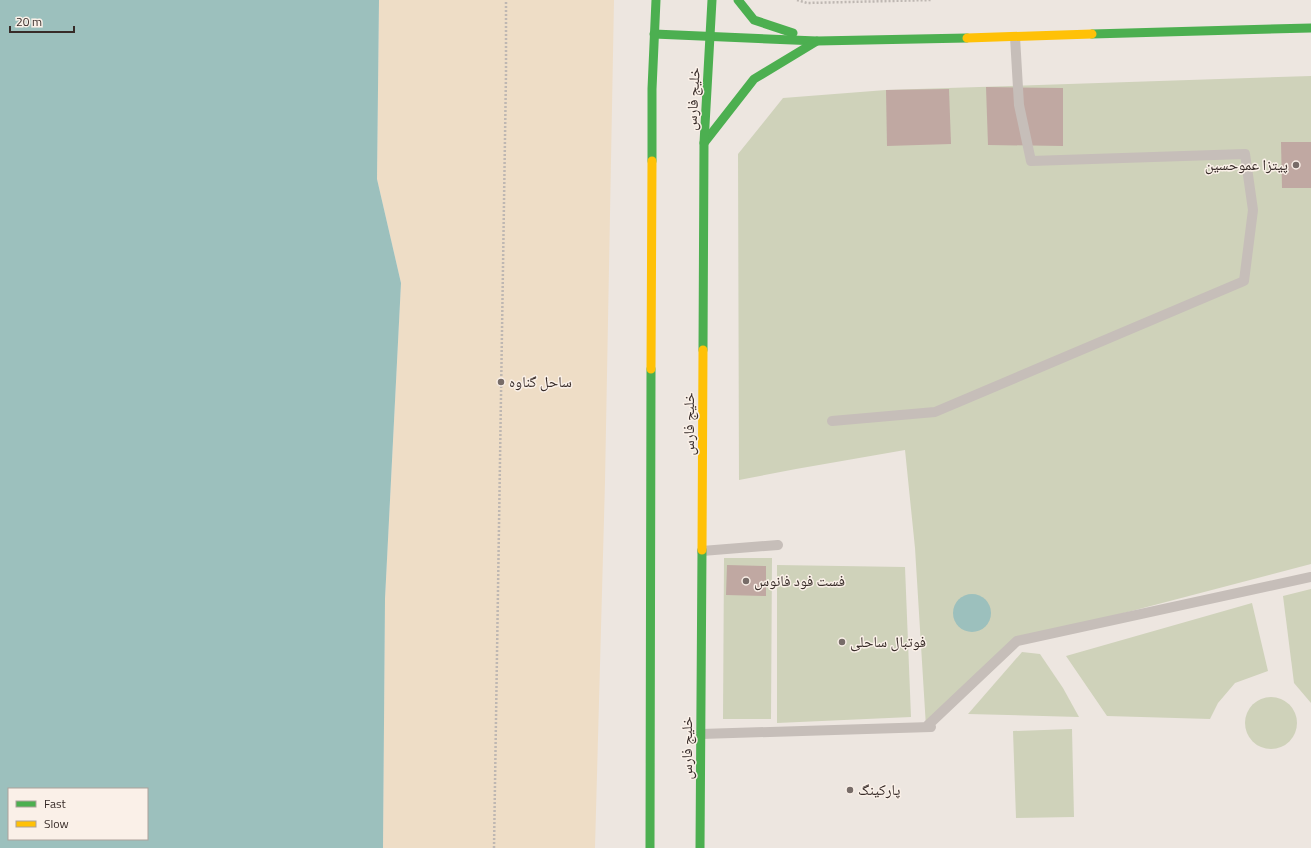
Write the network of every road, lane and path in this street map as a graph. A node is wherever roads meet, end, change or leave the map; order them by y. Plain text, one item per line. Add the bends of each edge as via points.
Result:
1 (506, 0) edge
2 (656, 0) edge
3 (712, 0) edge
4 (738, 0) edge
5 (797, 0) edge
6 (932, 0) edge
7 (1311, 28) edge
8 (654, 34) junction
9 (711, 37) junction
10 (1015, 38) junction
11 (817, 42) junction
12 (704, 143) junction
13 (832, 421) dead end
14 (778, 545) dead end
15 (702, 551) junction
16 (1311, 577) edge
17 (701, 734) junction
18 (494, 848) edge
19 (650, 848) edge
20 (700, 848) edge

1 - 18 path
2 - 8 main road
3 - 9 main road, خلیج فارس
4 - 11 main road via 754,20
5 - 6 path via 807,3
7 - 10 main road
8 - 9 main road
8 - 19 main road
9 - 11 main road
9 - 12 main road, خلیج فارس
10 - 11 main road
10 - 13 lane via 1019,105 1031,161 1245,154 1253,210 1244,281 934,412
11 - 12 main road via 754,80
12 - 15 main road, خلیج فارس
14 - 15 lane
15 - 17 main road, خلیج فارس
16 - 17 lane via 1017,641 926,727 930,727
17 - 20 main road, خلیج فارس

